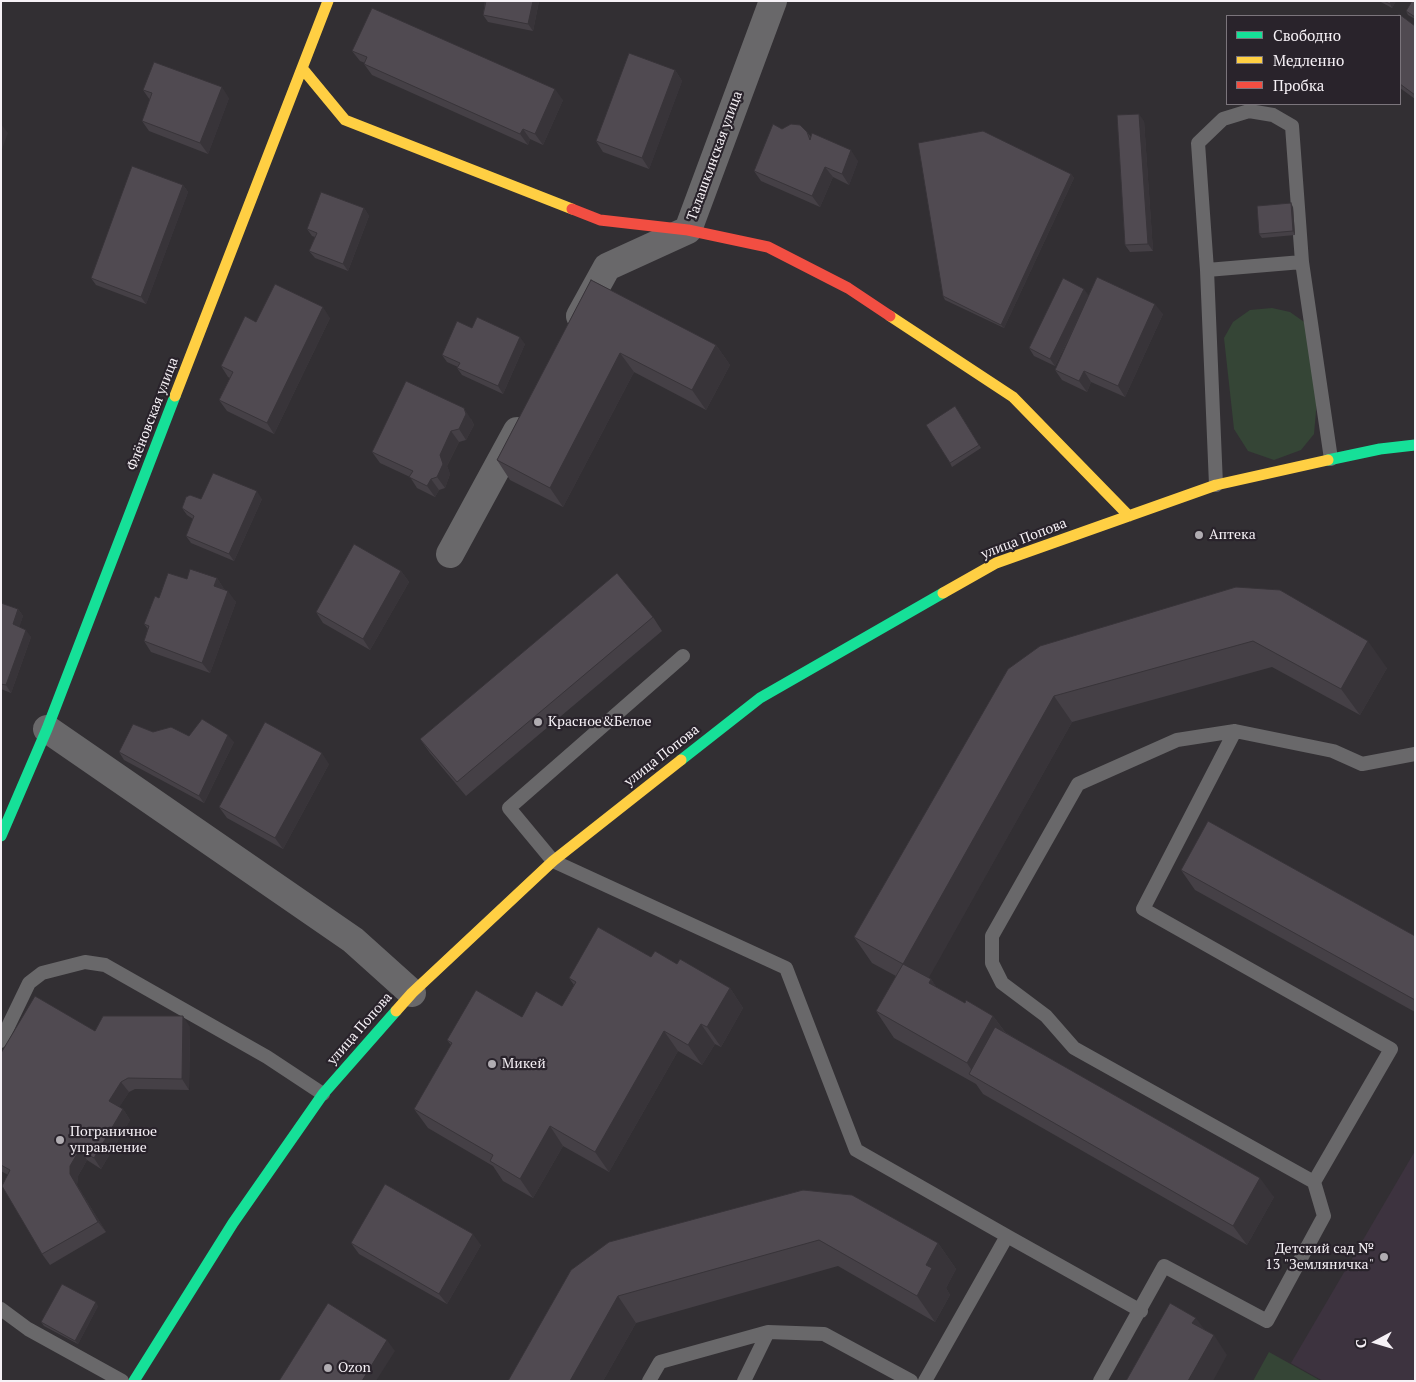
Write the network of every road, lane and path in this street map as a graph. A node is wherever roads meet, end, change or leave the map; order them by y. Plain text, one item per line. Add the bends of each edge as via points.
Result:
1 (328, 1) edge
2 (773, 1) edge
3 (302, 68) junction
4 (688, 230) junction
5 (1302, 262) junction
6 (1207, 270) junction
7 (569, 337) edge
8 (531, 406) edge
9 (1415, 445) edge
10 (1331, 459) junction
11 (1216, 485) junction
12 (1129, 516) junction
13 (450, 554) dead end
14 (683, 656) dead end
15 (47, 729) junction
16 (1235, 731) junction
17 (1415, 754) edge
18 (1, 836) edge
19 (553, 861) junction
20 (412, 993) junction
21 (1, 1041) edge
22 (323, 1094) junction
23 (1314, 1182) junction
24 (1007, 1236) junction
25 (1, 1309) edge
26 (1141, 1311) junction
27 (768, 1332) junction
28 (122, 1381) edge
29 (134, 1381) edge
30 (649, 1381) edge
31 (744, 1381) edge
32 (910, 1381) edge
33 (925, 1381) edge
34 (1100, 1381) edge

1 - 3 street, Флёновская улица
2 - 4 street, Талашкинская улица
3 - 4 street via 345,120 600,220
3 - 15 street, Флёновская улица
4 - 7 street, Талашкинская улица via 607,267
4 - 12 street via 768,247 848,288 1012,398
5 - 6 lane
5 - 6 lane via 1292,126 1273,115 1249,111 1224,118 1198,142
5 - 10 lane
6 - 11 lane
8 - 13 street
9 - 10 street, улица Попова
10 - 11 street, улица Попова
11 - 12 street, улица Попова
12 - 19 street, улица Попова via 996,563 760,698
14 - 19 lane via 510,808
15 - 18 street, Флёновская улица
15 - 20 street via 353,940
16 - 17 lane via 1333,751 1362,764
16 - 23 lane via 1143,909 1391,1049
16 - 23 lane via 1177,740 1078,784 992,936 992,963 1002,983 1046,1016 1074,1048
19 - 20 street, улица Попова
19 - 24 lane via 786,968 856,1150
20 - 22 street, улица Попова
21 - 22 lane via 29,983 42,973 86,962 105,965
22 - 29 street, улица Попова via 232,1223
23 - 26 lane via 1324,1216 1267,1320 1164,1266
24 - 26 lane
24 - 33 lane
25 - 28 lane via 28,1329
26 - 34 lane
27 - 30 lane via 660,1362
27 - 31 lane
27 - 32 lane via 824,1334

